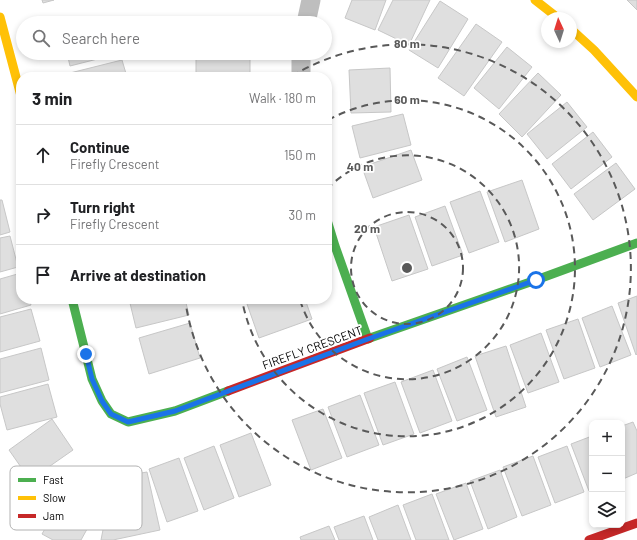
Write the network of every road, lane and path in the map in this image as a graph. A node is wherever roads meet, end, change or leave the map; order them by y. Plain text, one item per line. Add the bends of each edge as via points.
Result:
1 (311, 0) edge
2 (534, 0) edge
3 (550, 12) edge
4 (308, 16) edge
5 (0, 17) edge
6 (577, 34) edge
7 (301, 60) edge
8 (301, 72) edge
9 (16, 77) edge
10 (637, 97) edge
11 (332, 236) edge
12 (637, 243) edge
13 (73, 304) edge
14 (368, 339) junction
15 (637, 523) edge
16 (589, 540) edge

1 - 4 street
2 - 3 street
5 - 9 street
6 - 10 street
7 - 8 street
11 - 14 street
12 - 14 street, FIREFLY CRESCENT
13 - 14 street, FIREFLY CRESCENT via 92,379 102,401 111,414 128,422 175,411
15 - 16 street

